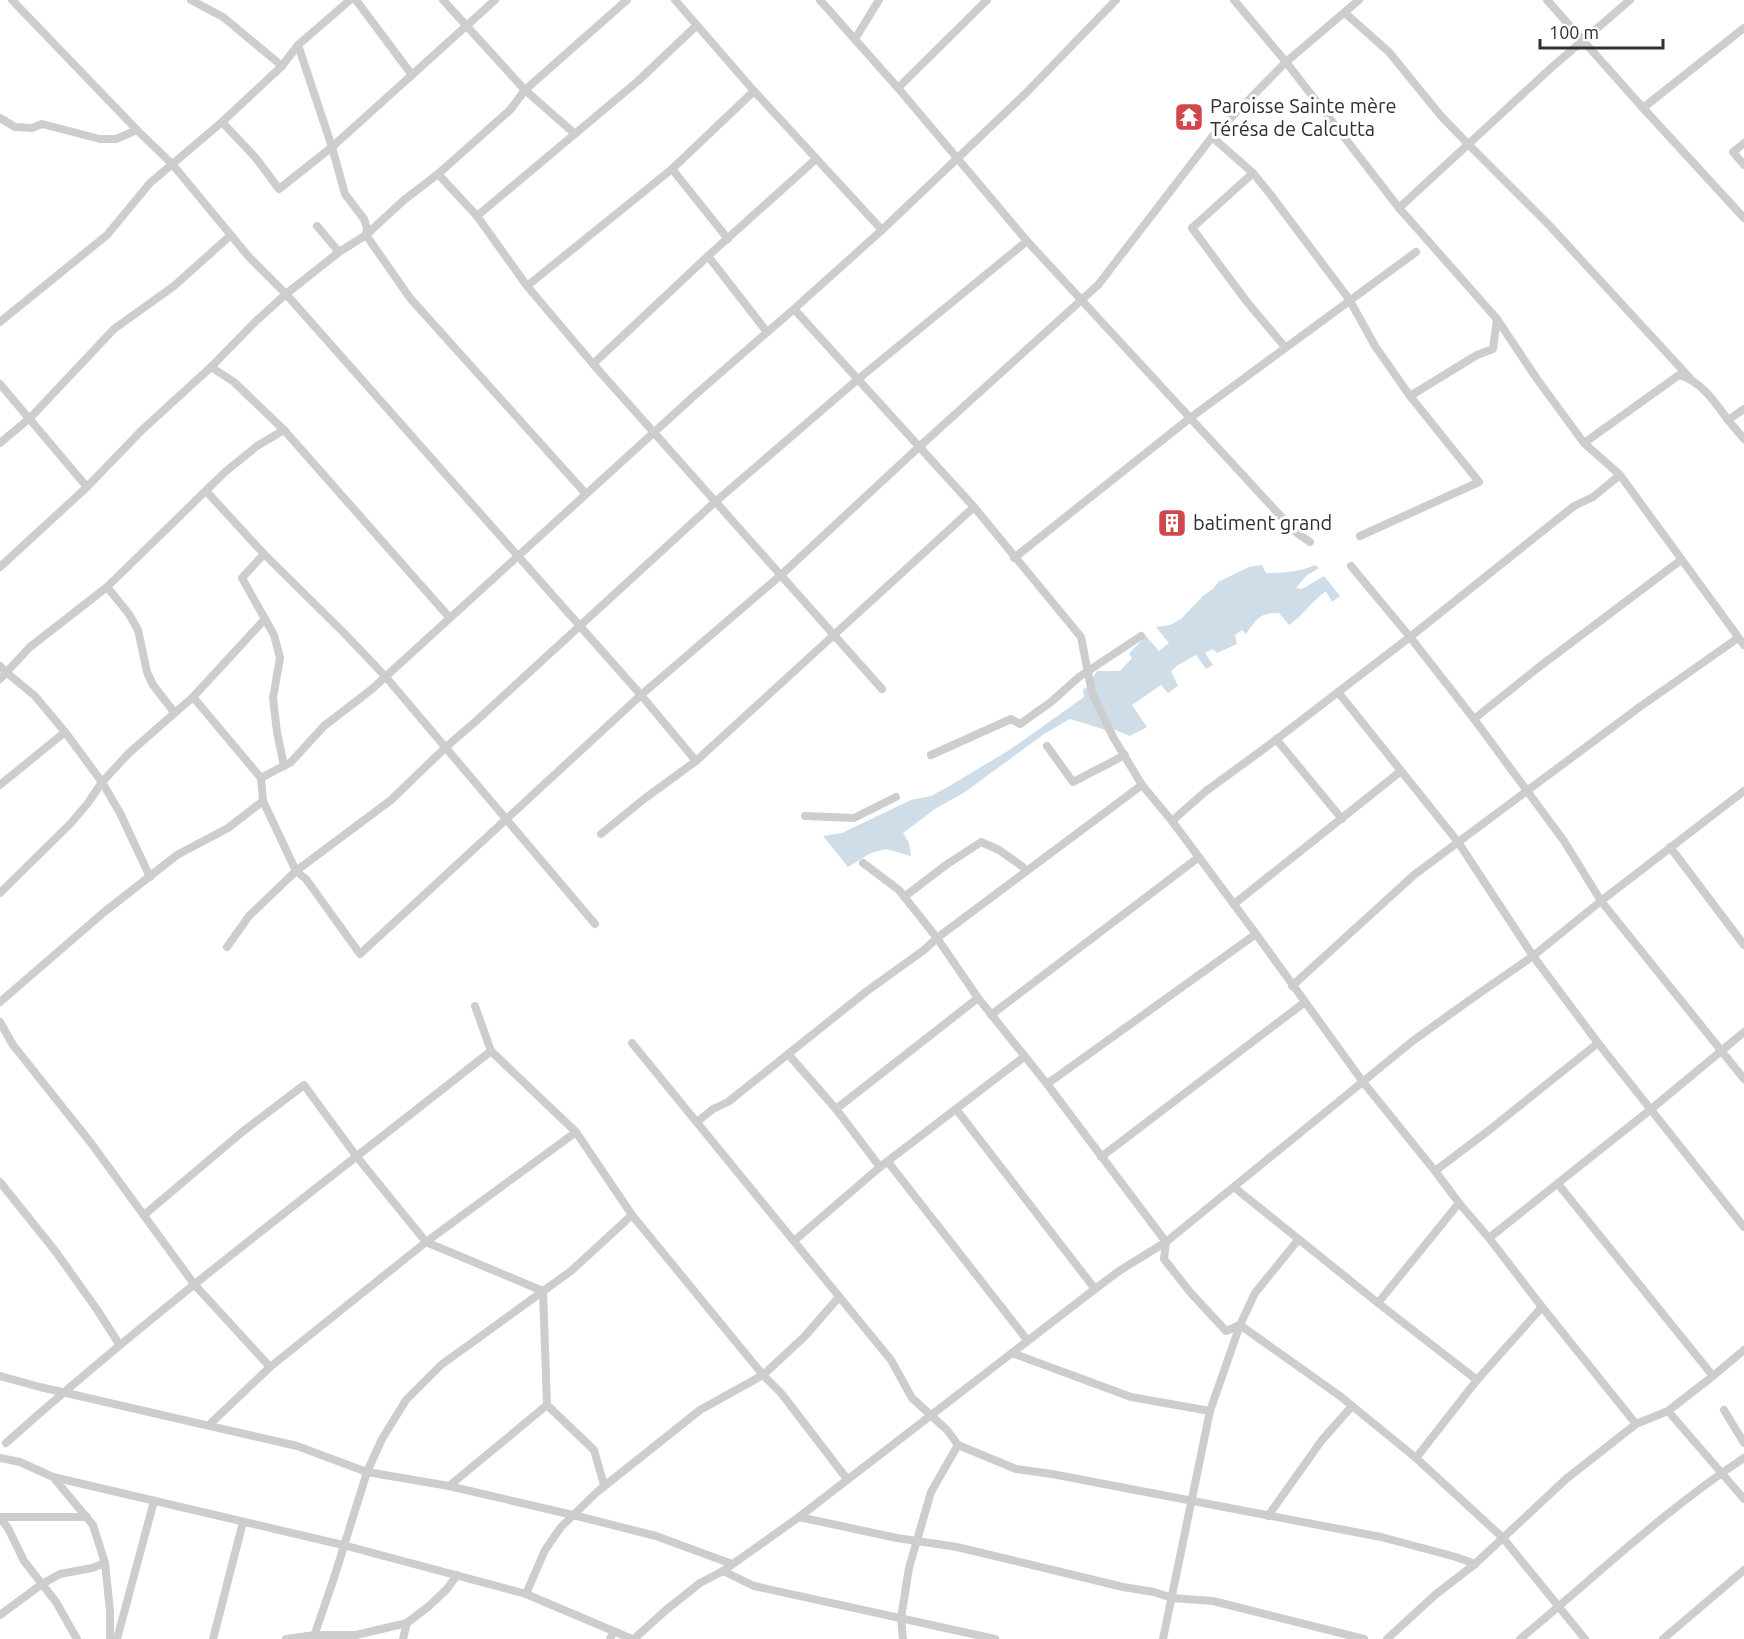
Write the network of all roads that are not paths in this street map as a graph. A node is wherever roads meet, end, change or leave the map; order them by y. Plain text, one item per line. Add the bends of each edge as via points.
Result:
1 (12, 0) edge
2 (191, 0) edge
3 (350, 0) edge
4 (356, 0) edge
5 (443, 0) edge
6 (495, 0) edge
7 (627, 0) edge
8 (675, 0) edge
9 (820, 0) edge
10 (879, 0) edge
11 (987, 0) edge
12 (1116, 0) edge
13 (1234, 0) edge
14 (1359, 0) edge
15 (1548, 0) edge
16 (1630, 0) edge
17 (1345, 13) junction
18 (466, 26) junction
19 (696, 26) junction
20 (1744, 28) edge
21 (855, 39) junction
22 (1584, 41) junction
23 (298, 45) junction
24 (1286, 62) junction
25 (282, 66) junction
26 (412, 75) junction
27 (898, 88) junction
28 (525, 90) junction
29 (754, 91) junction
30 (1643, 108) junction
31 (0, 118) edge
32 (222, 122) junction
33 (137, 130) junction
34 (575, 134) junction
35 (1212, 137) junction
36 (1744, 142) edge
37 (1469, 145) junction
38 (332, 147) junction
39 (816, 159) junction
40 (958, 159) junction
41 (173, 165) junction
42 (1744, 165) edge
43 (672, 169) junction
44 (1253, 173) junction
45 (438, 174) junction
46 (1399, 208) junction
47 (477, 216) junction
48 (1744, 218) edge
49 (317, 226) dead end
50 (882, 230) junction
51 (231, 235) junction
52 (366, 236) junction
53 (728, 239) junction
54 (1027, 241) junction
55 (339, 252) junction
56 (1416, 252) dead end
57 (708, 256) junction
58 (527, 286) junction
59 (286, 294) junction
60 (1349, 299) junction
61 (1081, 300) junction
62 (794, 309) junction
63 (1497, 319) junction
64 (0, 322) edge
65 (767, 332) junction
66 (1285, 347) junction
67 (593, 364) junction
68 (211, 368) junction
69 (1689, 377) junction
70 (857, 380) junction
71 (0, 384) edge
72 (1410, 396) junction
73 (1744, 409) edge
74 (30, 418) junction
75 (1190, 418) junction
76 (1728, 420) junction
77 (284, 430) junction
78 (655, 433) junction
79 (1744, 439) edge
80 (0, 443) edge
81 (1584, 443) junction
82 (919, 447) junction
83 (1620, 474) junction
84 (87, 487) junction
85 (206, 491) junction
86 (586, 494) junction
87 (715, 502) junction
88 (974, 507) junction
89 (1360, 536) dead end
90 (1310, 542) dead end
91 (264, 554) junction
92 (518, 557) junction
93 (1014, 558) junction
94 (1681, 560) junction
95 (1351, 566) dead end
96 (0, 567) edge
97 (781, 575) junction
98 (107, 587) junction
99 (449, 617) junction
100 (265, 619) junction
101 (580, 626) junction
102 (833, 634) junction
103 (1141, 636) dead end
104 (1410, 637) junction
105 (1738, 638) junction
106 (1744, 645) edge
107 (0, 666) edge
108 (1088, 671) junction
109 (3, 676) edge
110 (385, 676) junction
111 (882, 689) dead end
112 (1338, 692) junction
113 (642, 695) junction
114 (193, 697) junction
115 (174, 712) junction
116 (1474, 719) junction
117 (65, 732) junction
118 (1276, 739) junction
119 (1047, 746) dead end
120 (446, 747) junction
121 (931, 755) dead end
122 (1125, 755) junction
123 (696, 760) junction
124 (284, 766) junction
125 (1401, 771) junction
126 (261, 778) junction
127 (102, 782) junction
128 (0, 784) edge
129 (1142, 785) junction
130 (1527, 791) junction
131 (1742, 796) edge
132 (896, 797) dead end
133 (263, 801) junction
134 (805, 816) dead end
135 (1342, 819) junction
136 (507, 820) junction
137 (1172, 821) junction
138 (601, 834) dead end
139 (1458, 842) junction
140 (1670, 847) junction
141 (1199, 857) junction
142 (863, 863) dead end
143 (1023, 867) dead end
144 (296, 871) junction
145 (150, 877) junction
146 (0, 893) edge
147 (904, 897) junction
148 (1601, 901) junction
149 (1234, 904) junction
150 (595, 924) dead end
151 (1256, 934) junction
152 (937, 938) junction
153 (1744, 945) edge
154 (227, 947) dead end
155 (1533, 956) junction
156 (1292, 986) junction
157 (978, 998) junction
158 (0, 1002) edge
159 (1305, 1002) junction
160 (475, 1006) dead end
161 (991, 1015) junction
162 (0, 1022) edge
163 (1744, 1032) edge
164 (632, 1043) dead end
165 (1598, 1043) junction
166 (491, 1051) junction
167 (1721, 1051) junction
168 (788, 1054) junction
169 (1024, 1057) junction
170 (1744, 1079) edge
171 (1363, 1083) junction
172 (1047, 1084) junction
173 (836, 1109) junction
174 (956, 1109) junction
175 (1650, 1110) junction
176 (697, 1122) junction
177 (576, 1132) junction
178 (357, 1157) junction
179 (1101, 1157) junction
180 (884, 1164) junction
181 (1435, 1171) junction
182 (0, 1182) edge
183 (1558, 1184) junction
184 (1234, 1188) junction
185 (1459, 1203) junction
186 (144, 1215) junction
187 (632, 1215) junction
188 (1744, 1227) edge
189 (1490, 1238) junction
190 (1298, 1240) junction
191 (794, 1241) junction
192 (426, 1242) junction
193 (1166, 1242) junction
194 (194, 1284) junction
195 (1095, 1289) junction
196 (543, 1291) junction
197 (839, 1297) junction
198 (1378, 1303) junction
199 (1542, 1307) junction
200 (1240, 1325) junction
201 (1028, 1341) junction
202 (119, 1344) junction
203 (1744, 1350) edge
204 (1011, 1353) junction
205 (270, 1367) junction
206 (763, 1375) junction
207 (0, 1376) edge
208 (1713, 1376) junction
209 (1477, 1380) junction
210 (64, 1392) junction
211 (547, 1405) junction
212 (1352, 1406) junction
213 (1668, 1410) junction
214 (1724, 1410) dead end
215 (1210, 1411) junction
216 (931, 1417) junction
217 (1636, 1424) junction
218 (210, 1425) junction
219 (6, 1443) dead end
220 (1744, 1443) edge
221 (958, 1445) junction
222 (0, 1458) edge
223 (1416, 1458) junction
224 (1744, 1458) edge
225 (367, 1472) junction
226 (1721, 1473) junction
227 (53, 1477) junction
228 (847, 1479) junction
229 (604, 1485) junction
230 (449, 1486) junction
231 (1744, 1499) edge
232 (154, 1501) junction
233 (1192, 1502) junction
234 (573, 1515) junction
235 (1268, 1516) junction
236 (87, 1517) junction
237 (799, 1517) junction
238 (0, 1518) edge
239 (243, 1522) junction
240 (1503, 1538) junction
241 (917, 1541) junction
242 (343, 1545) junction
243 (105, 1563) junction
244 (732, 1564) junction
245 (1475, 1564) junction
246 (1744, 1570) edge
247 (723, 1571) junction
248 (457, 1575) junction
249 (42, 1584) junction
250 (526, 1593) junction
251 (1172, 1598) junction
252 (1559, 1605) junction
253 (0, 1615) edge
254 (901, 1618) junction
255 (407, 1623) junction
256 (612, 1635) edge
257 (314, 1637) edge
258 (77, 1639) edge
259 (110, 1639) edge
260 (117, 1639) edge
261 (213, 1639) edge
262 (286, 1639) edge
263 (404, 1639) edge
264 (633, 1639) edge
265 (903, 1639) edge
266 (995, 1639) edge
267 (1163, 1639) edge
268 (1364, 1639) edge
269 (1387, 1639) edge
270 (1520, 1639) edge
271 (1585, 1639) edge
272 (1663, 1639) edge

1 - 33 street
2 - 25 street via 223,18
3 - 23 street
4 - 26 street
5 - 18 street
6 - 18 street
7 - 28 street
8 - 19 street
9 - 21 street
10 - 21 street
11 - 27 street
12 - 40 street
13 - 24 street
14 - 17 street
15 - 22 street
16 - 22 street
17 - 24 street
17 - 37 street via 1389,52
18 - 26 street
18 - 28 street
19 - 29 street
19 - 34 street
20 - 30 street
21 - 27 street
22 - 30 street
22 - 37 street
23 - 25 street
23 - 38 street
24 - 35 street
24 - 46 street
25 - 32 street
26 - 38 street
27 - 40 street
28 - 34 street
28 - 45 street via 510,110
29 - 39 street
29 - 43 street
30 - 48 street
31 - 33 street via 15,127 42,124 100,139 116,139
32 - 38 street via 279,189
32 - 41 street
33 - 41 street
34 - 47 street
35 - 44 street
35 - 61 street via 1098,285
36 - 42 street via 1733,152
37 - 46 street
37 - 69 street via 1549,225
38 - 52 street via 345,194 364,219
39 - 50 street
39 - 53 street
40 - 50 street
40 - 54 street
41 - 51 street
41 - 64 street via 150,183 107,235
43 - 53 street
43 - 58 street
44 - 60 street
44 - 66 street via 1192,228 1246,302
45 - 47 street
45 - 52 street
46 - 63 street
47 - 58 street
49 - 55 street
50 - 62 street
51 - 59 street
51 - 74 street via 174,285 114,329
52 - 55 street
52 - 86 street via 410,298
53 - 57 street
54 - 61 street
54 - 70 street
55 - 59 street
56 - 60 street
57 - 65 street
57 - 67 street
58 - 67 street
59 - 68 street
59 - 92 street
60 - 66 street
60 - 72 street via 1375,346
61 - 75 street
61 - 82 street
62 - 65 street
62 - 70 street
63 - 72 street via 1493,349
63 - 81 street
65 - 78 street
66 - 75 street
67 - 78 street
68 - 77 street via 234,382
68 - 84 street via 142,430
69 - 76 street
69 - 81 street via 1678,375
70 - 82 street
70 - 87 street
71 - 74 street
72 - 89 street via 1479,482
73 - 76 street
74 - 80 street
74 - 84 street
75 - 90 street via 1288,524
75 - 93 street
76 - 79 street
77 - 85 street via 257,446
77 - 99 street
78 - 86 street
78 - 87 street
81 - 83 street
82 - 88 street
82 - 97 street
83 - 94 street
83 - 104 street
84 - 96 street
85 - 91 street
85 - 98 street
86 - 92 street
87 - 97 street
87 - 101 street
88 - 93 street
88 - 102 street
91 - 100 street via 242,578
91 - 110 street
92 - 99 street
92 - 101 street
93 - 108 street via 1081,637
94 - 105 street
94 - 116 street
95 - 104 street
97 - 102 street
97 - 113 street
98 - 109 street via 30,647
98 - 115 street via 138,630 147,672
99 - 110 street
100 - 114 street
100 - 124 street via 280,658 273,698
101 - 113 street
101 - 120 street
102 - 111 street
102 - 123 street
103 - 108 street
104 - 112 street
104 - 116 street
105 - 106 street
105 - 130 street
107 - 109 street
108 - 121 street via 1020,723 1011,719
108 - 122 street via 1101,714
109 - 117 street via 35,696
110 - 120 street
110 - 124 street via 324,726
112 - 118 street
112 - 125 street
113 - 123 street
113 - 136 street
114 - 115 street
114 - 126 street
115 - 127 street
116 - 130 street
117 - 127 street
117 - 128 street
118 - 135 street
118 - 137 street
119 - 122 street via 1073,782
120 - 136 street
120 - 144 street via 390,800
122 - 129 street
123 - 138 street
124 - 126 street
125 - 135 street
125 - 139 street
126 - 133 street
127 - 145 street
127 - 146 street via 71,823
129 - 137 street
129 - 152 street
130 - 139 street
130 - 148 street
131 - 140 street
132 - 134 street via 854,818
133 - 144 street
133 - 145 street via 228,828 177,855
135 - 149 street
136 - 144 street via 360,954 306,879
136 - 150 street
137 - 141 street
139 - 155 street
139 - 156 street via 1373,910
140 - 148 street
140 - 153 street
141 - 149 street
141 - 161 street
142 - 147 street
143 - 147 street via 981,842
144 - 154 street via 249,916
145 - 158 street
147 - 152 street
148 - 155 street
148 - 167 street
149 - 151 street
151 - 156 street
151 - 172 street
152 - 157 street
152 - 168 street
155 - 165 street
155 - 171 street via 1414,1040
156 - 159 street
157 - 161 street
157 - 173 street
159 - 171 street
159 - 179 street
160 - 166 street
161 - 169 street
162 - 186 street via 13,1045
163 - 167 street
164 - 176 street
165 - 175 street
165 - 181 street
166 - 177 street
166 - 178 street
167 - 170 street
167 - 175 street
168 - 173 street
168 - 176 street
169 - 172 street
169 - 174 street
171 - 181 street
171 - 184 street
172 - 179 street
173 - 180 street
174 - 180 street
174 - 195 street
175 - 183 street
175 - 188 street
176 - 191 street
177 - 187 street
177 - 192 street
178 - 186 street via 304,1085
178 - 192 street
178 - 194 street
179 - 193 street
180 - 191 street
180 - 201 street
181 - 185 street
182 - 202 street via 56,1252
183 - 189 street
183 - 208 street
184 - 190 street
184 - 193 street
185 - 189 street
185 - 198 street
186 - 194 street
187 - 196 street
187 - 206 street
189 - 199 street
190 - 198 street
190 - 200 street via 1255,1293
191 - 197 street
192 - 196 street
192 - 205 street
193 - 195 street
193 - 200 street via 1164,1259 1190,1292 1226,1331
194 - 202 street
194 - 205 street
195 - 201 street
196 - 211 street
196 - 225 street via 441,1365 406,1400
197 - 206 street
197 - 216 street via 891,1360 912,1398
198 - 209 street
199 - 209 street
199 - 217 street
200 - 212 street
200 - 215 street
201 - 204 street
202 - 210 street
203 - 208 street
204 - 215 street via 1131,1397
204 - 216 street
205 - 218 street
206 - 228 street
206 - 229 street via 700,1410
207 - 210 street
208 - 213 street
209 - 223 street
210 - 218 street
210 - 219 street
211 - 229 street via 594,1450
211 - 230 street
212 - 223 street
212 - 235 street via 1322,1440
213 - 217 street
213 - 226 street
214 - 220 street
215 - 233 street
216 - 221 street
216 - 228 street
217 - 240 street via 1566,1479
218 - 225 street via 297,1446
221 - 233 street via 1016,1469
221 - 241 street via 931,1492
222 - 227 street
223 - 240 street
224 - 226 street
225 - 230 street
225 - 242 street
226 - 231 street
226 - 252 street
227 - 232 street
227 - 236 street
228 - 237 street
229 - 234 street
230 - 234 street
232 - 239 street
232 - 260 street
233 - 235 street
233 - 251 street
234 - 244 street via 656,1536
234 - 250 street via 545,1550
235 - 245 street via 1380,1537
236 - 238 street
236 - 243 street
237 - 241 street
237 - 244 street
238 - 249 street via 24,1562
239 - 242 street
239 - 261 street
240 - 245 street
240 - 252 street
241 - 251 street
241 - 254 street
242 - 248 street
242 - 257 street
243 - 249 street via 60,1574
243 - 259 street
244 - 247 street
245 - 269 street
246 - 272 street
247 - 254 street via 754,1586
247 - 264 street via 700,1583
248 - 250 street
248 - 255 street
249 - 253 street
249 - 258 street
250 - 256 street
251 - 267 street
251 - 268 street via 1213,1601
252 - 270 street
252 - 271 street
254 - 265 street
254 - 266 street
255 - 257 street via 356,1635
255 - 263 street
256 - 264 street
257 - 262 street

